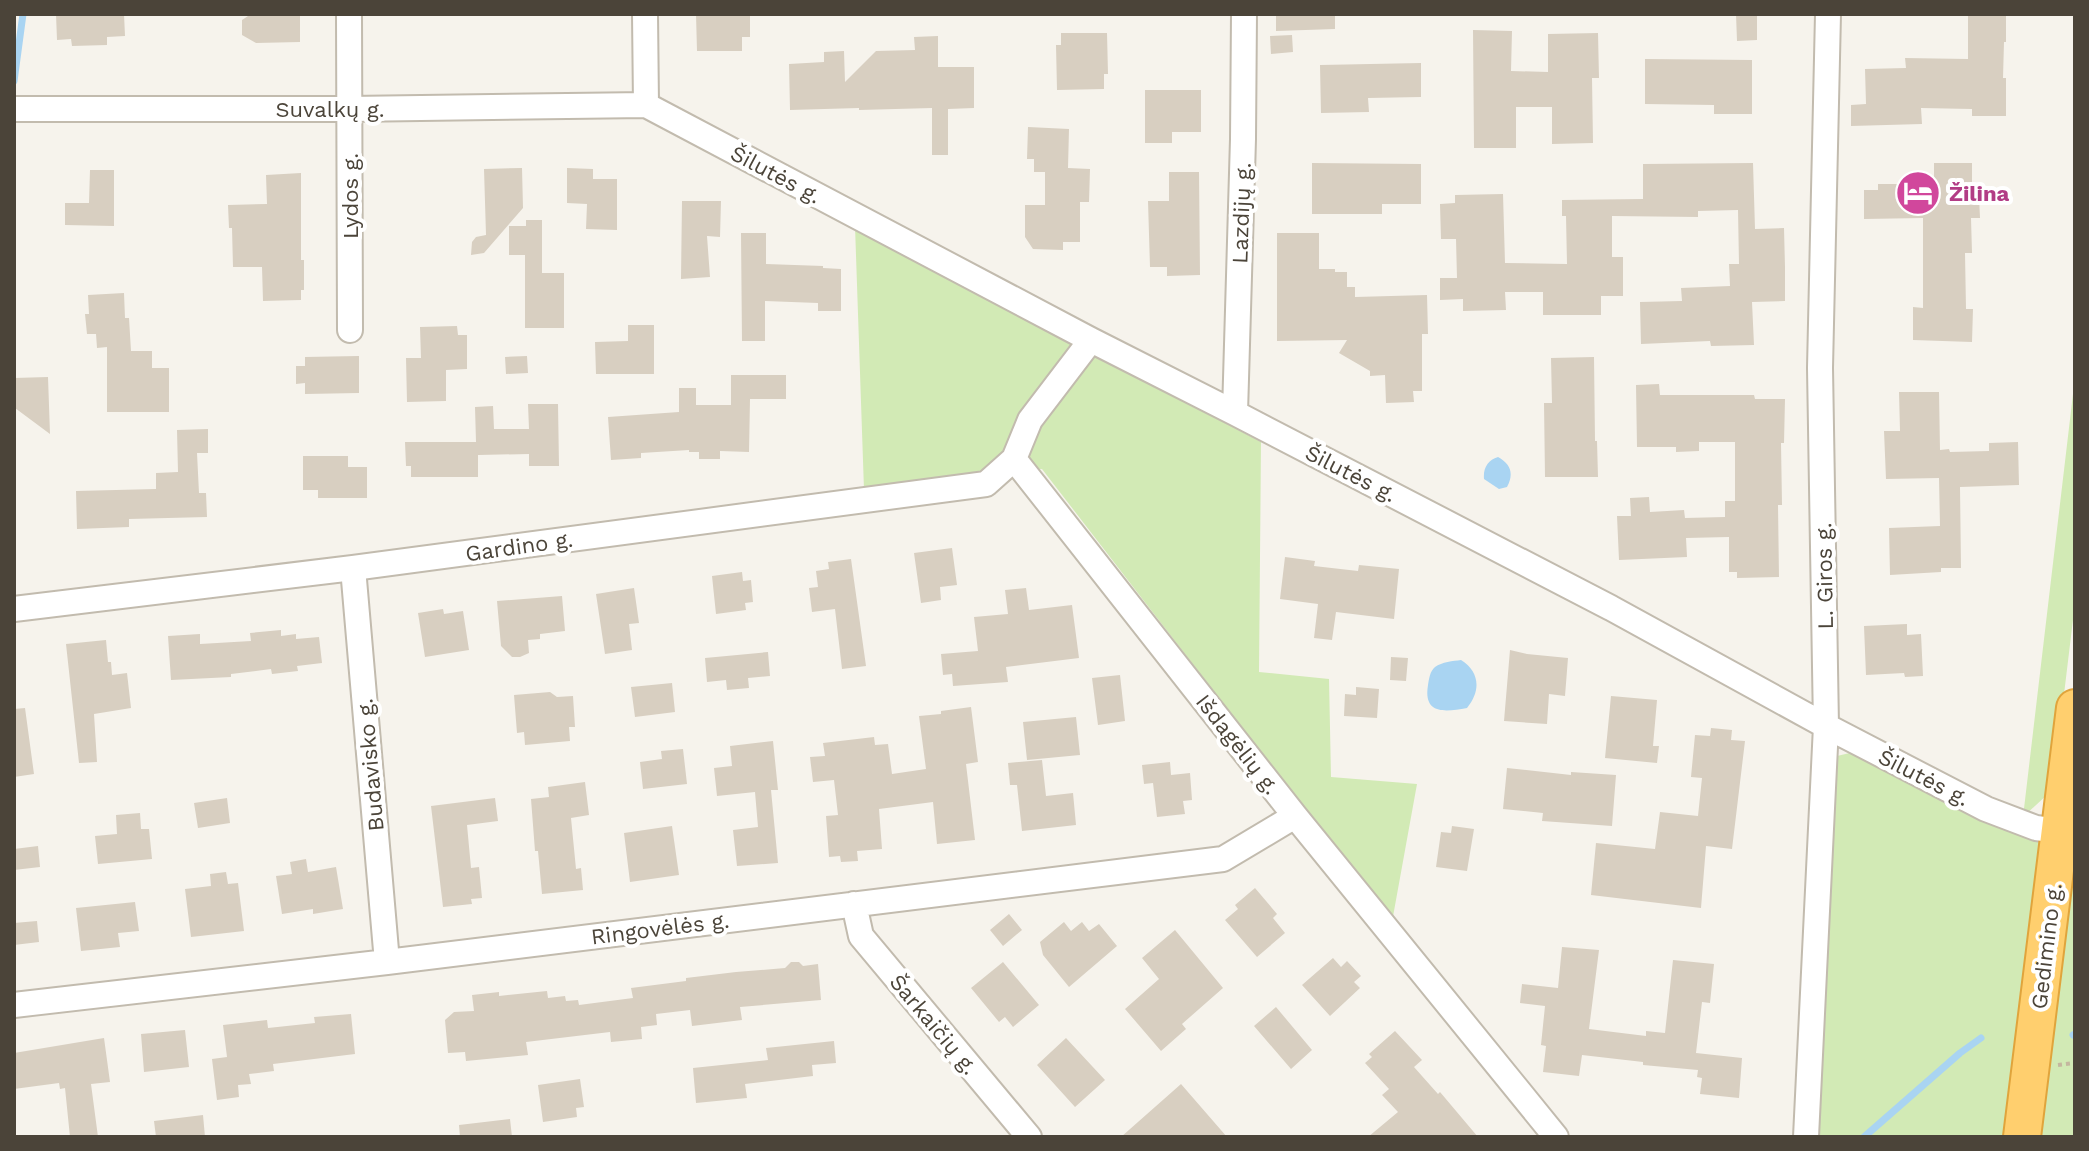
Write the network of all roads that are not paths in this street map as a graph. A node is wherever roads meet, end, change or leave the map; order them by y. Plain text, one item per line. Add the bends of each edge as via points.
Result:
1 (349, 14) edge
2 (645, 14) edge
3 (1244, 14) edge
4 (1828, 14) edge
5 (646, 105) junction
6 (14, 109) edge
7 (350, 109) junction
8 (350, 330) dead end
9 (1091, 340) junction
10 (1235, 413) junction
11 (1014, 459) junction
12 (353, 568) junction
13 (14, 609) edge
14 (2075, 708) edge
15 (1826, 726) junction
16 (1295, 816) junction
17 (2060, 831) junction
18 (854, 904) junction
19 (387, 962) junction
20 (14, 1005) edge
21 (1029, 1137) edge
22 (1556, 1137) edge
23 (1806, 1137) edge
24 (2022, 1137) edge

1 - 7 street, Lydos g.
2 - 5 street
3 - 10 street, Lazdijų g.
4 - 15 street, L. Giros g. via 1820,368
5 - 7 street, Suvalkų g.
5 - 9 street, Šilutės g.
6 - 7 street, Suvalkų g.
7 - 8 street, Lydos g.
9 - 10 street, Šilutės g.
9 - 11 street via 1030,420
10 - 15 street, Šilutės g.
11 - 12 street, Gardino g. via 986,484
11 - 16 street, Išdagėlių g.
12 - 13 street, Gardino g.
12 - 19 street, Budavisko g.
14 - 17 highway, Gedimino g.
15 - 17 street, Šilutės g. via 1986,809
15 - 23 street, L. Giros g.
16 - 18 street, Ringovėlės g. via 1223,859
16 - 22 street, Išdagėlių g.
17 - 24 highway, Gedimino g.
18 - 19 street, Ringovėlės g.
18 - 21 street, Šarkaičių g. via 861,936
19 - 20 street, Ringovėlės g.

